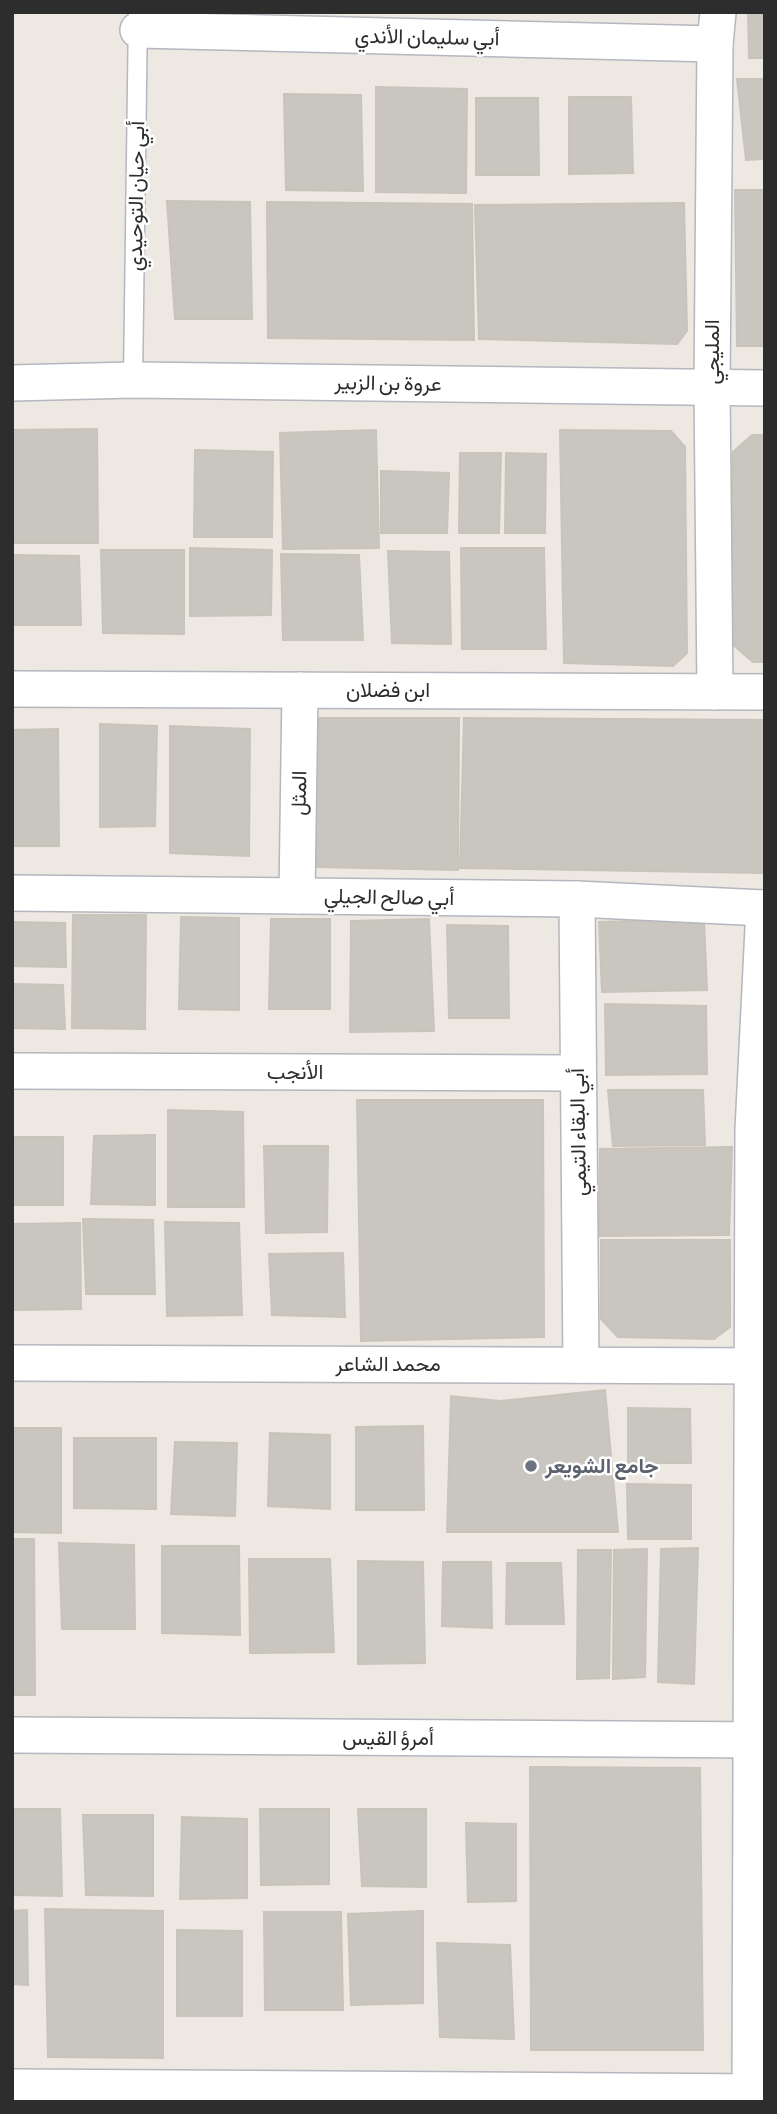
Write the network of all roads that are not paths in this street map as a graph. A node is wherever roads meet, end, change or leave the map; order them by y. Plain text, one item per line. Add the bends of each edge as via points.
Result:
1 (138, 21) edge
2 (716, 28) edge
3 (133, 380) junction
4 (12, 383) edge
5 (712, 387) junction
6 (765, 388) edge
7 (12, 689) edge
8 (300, 690) junction
9 (715, 692) junction
10 (765, 692) edge
11 (12, 893) edge
12 (298, 896) junction
13 (576, 899) junction
14 (765, 908) edge
15 (12, 1071) edge
16 (577, 1073) junction
17 (759, 1130) edge
18 (12, 1363) edge
19 (581, 1366) junction
20 (759, 1366) edge
21 (12, 1735) edge
22 (757, 1740) edge
23 (12, 2087) edge
24 (755, 2095) edge

1 - 2 street, أبي سليمان الأندي
1 - 3 lane, أبي حيان التوحيدي
2 - 5 street, المليجي
3 - 4 street, عروة بن الزبير
3 - 5 street, عروة بن الزبير
5 - 6 street, عروة بن الزبير
5 - 9 street, المليجي
7 - 8 street, ابن فضلان
8 - 9 street, ابن فضلان
8 - 12 street, المثل
9 - 10 street, ابن فضلان
11 - 12 street, أبي صالح الجيلي
12 - 13 street, أبي صالح الجيلي
13 - 14 street, أبي صالح الجيلي
13 - 16 street, أبي البقاء التيمي
14 - 17 street
15 - 16 street, الأنجب
16 - 19 street, أبي البقاء التيمي
17 - 20 street
18 - 19 street, محمد الشاعر
19 - 20 street, محمد الشاعر
20 - 22 street
21 - 22 street, أمرؤ القيس
22 - 24 street
23 - 24 street

